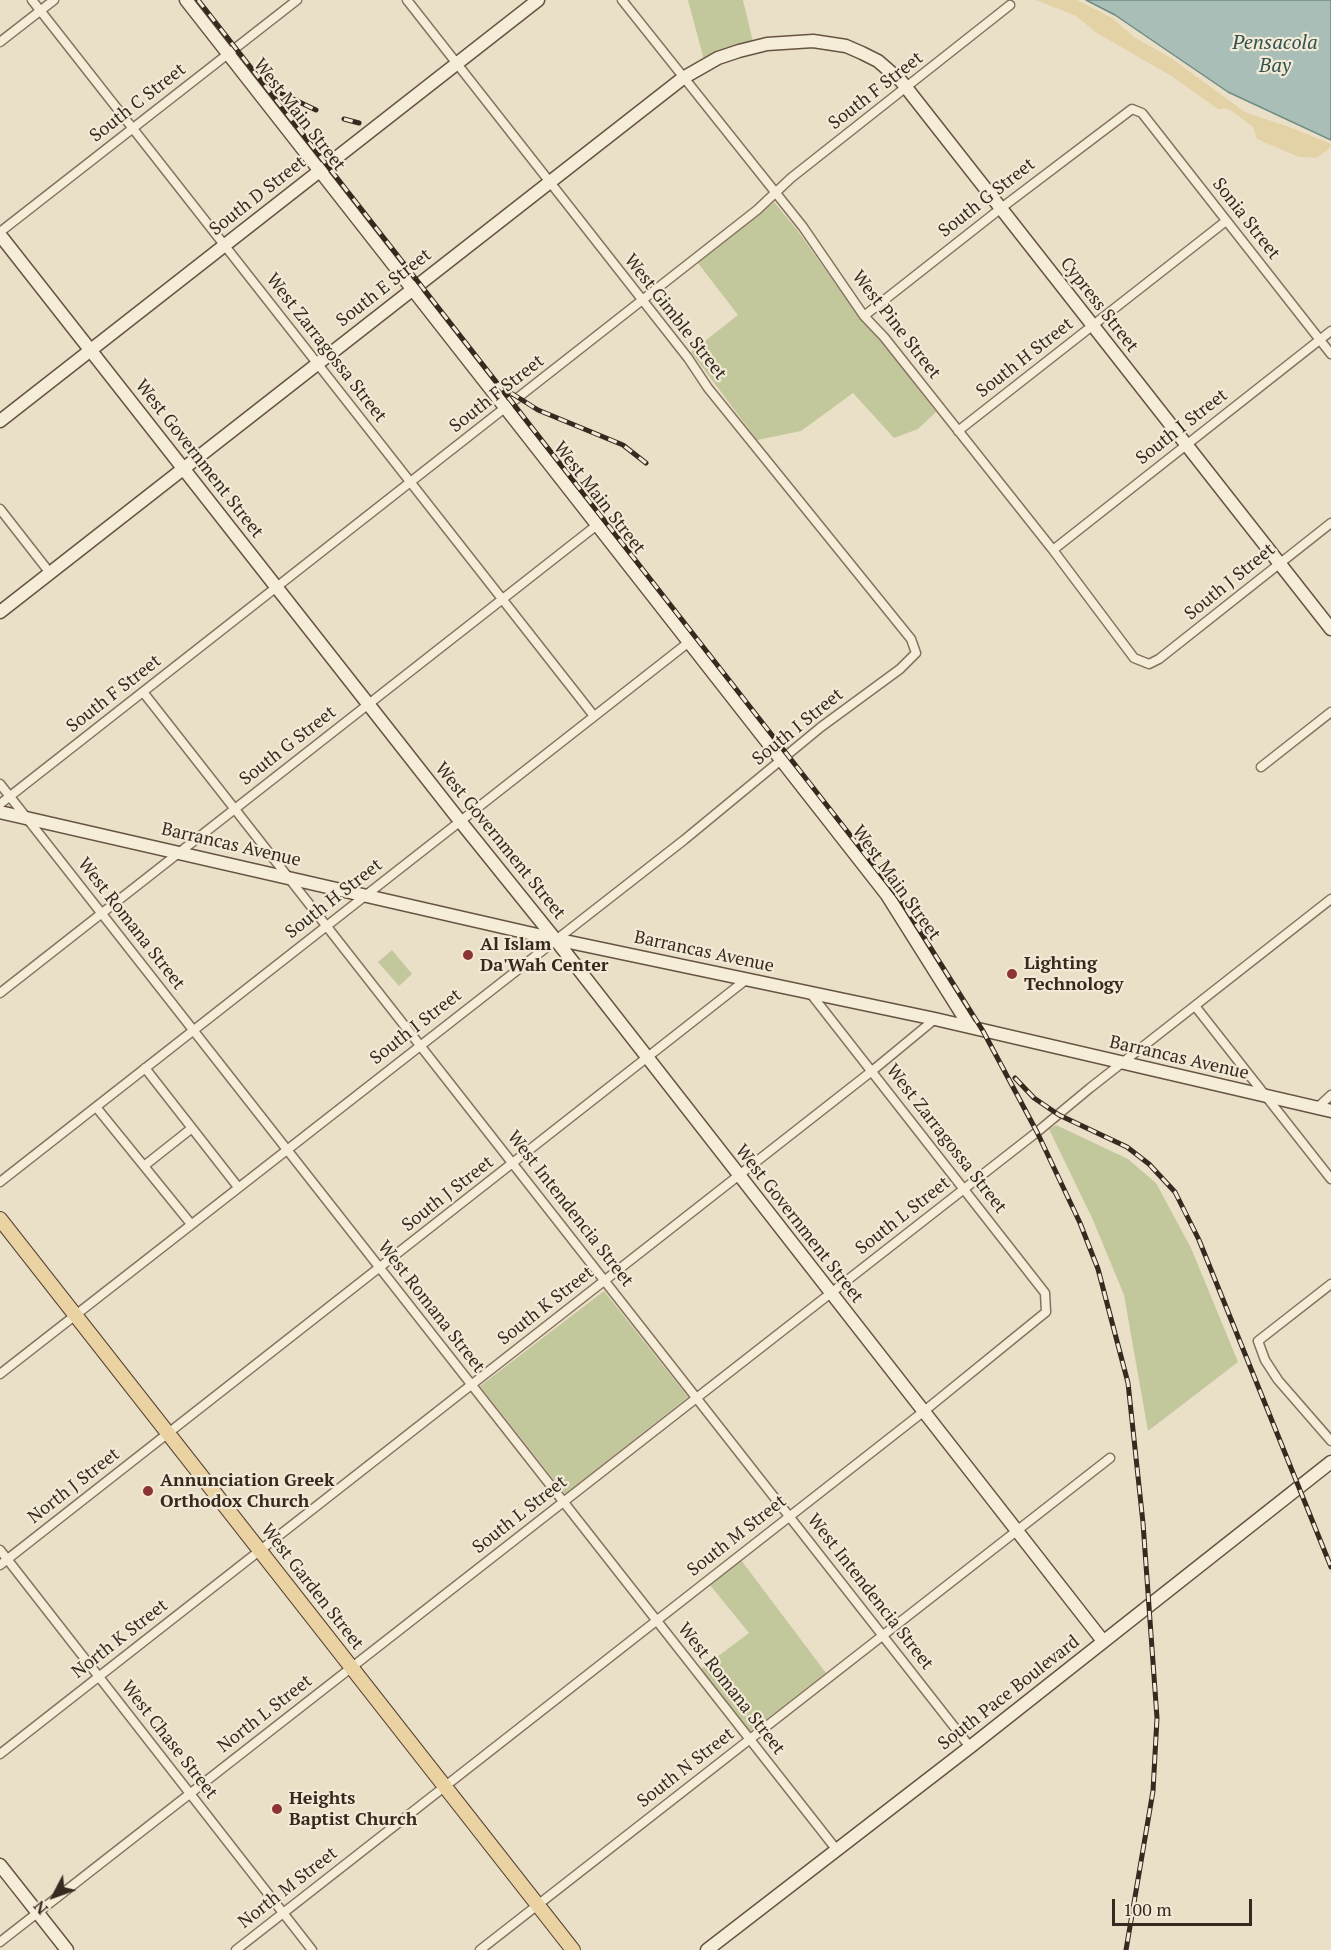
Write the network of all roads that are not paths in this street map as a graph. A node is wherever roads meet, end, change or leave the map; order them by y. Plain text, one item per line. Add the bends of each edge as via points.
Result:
1 (32, 0) edge
2 (54, 0) edge
3 (186, 0) edge
4 (297, 0) edge
5 (407, 0) edge
6 (538, 0) edge
7 (622, 0) edge
8 (1010, 5) dead end
9 (40, 10) junction
10 (0, 42) edge
11 (813, 42) joint
12 (228, 54) junction
13 (457, 63) junction
14 (683, 78) junction
15 (907, 88) junction
16 (1132, 109) joint
17 (133, 128) junction
18 (320, 171) junction
19 (549, 182) junction
20 (775, 195) junction
21 (1000, 209) junction
22 (1226, 221) junction
23 (0, 233) edge
24 (225, 245) junction
25 (413, 289) junction
26 (642, 301) junction
27 (864, 316) junction
28 (1093, 326) junction
29 (1331, 331) edge
30 (1320, 340) junction
31 (91, 350) junction
32 (1331, 354) edge
33 (317, 364) junction
34 (505, 408) junction
35 (0, 421) edge
36 (958, 431) junction
37 (1186, 445) junction
38 (183, 468) junction
39 (411, 483) junction
40 (0, 509) edge
41 (1331, 523) edge
42 (597, 525) junction
43 (1053, 550) junction
44 (1279, 563) junction
45 (50, 573) junction
46 (277, 588) junction
47 (502, 599) junction
48 (0, 612) edge
49 (1331, 629) edge
50 (689, 642) junction
51 (916, 653) joint
52 (1149, 664) joint
53 (143, 692) junction
54 (368, 705) junction
55 (1331, 712) edge
56 (594, 716) junction
57 (782, 761) junction
58 (1261, 767) dead end
59 (0, 784) edge
60 (10, 796) junction
61 (0, 804) edge
62 (235, 809) junction
63 (0, 812) edge
64 (26, 818) junction
65 (460, 821) junction
66 (180, 852) junction
67 (287, 876) junction
68 (368, 894) junction
69 (1330, 901) edge
70 (101, 914) junction
71 (327, 926) junction
72 (555, 939) junction
73 (747, 979) junction
74 (0, 993) edge
75 (811, 994) junction
76 (1195, 1006) junction
77 (935, 1019) junction
78 (969, 1028) junction
79 (193, 1031) junction
80 (420, 1045) junction
81 (647, 1059) junction
82 (1123, 1063) junction
83 (145, 1068) junction
84 (872, 1071) junction
85 (1331, 1095) edge
86 (1263, 1096) junction
87 (96, 1107) junction
88 (1316, 1109) junction
89 (1331, 1112) edge
90 (192, 1128) junction
91 (286, 1149) junction
92 (513, 1163) junction
93 (144, 1166) junction
94 (738, 1176) junction
95 (1331, 1179) edge
96 (0, 1182) edge
97 (238, 1187) junction
98 (964, 1189) junction
99 (0, 1219) edge
100 (191, 1224) junction
101 (380, 1268) junction
102 (605, 1280) junction
103 (1331, 1284) edge
104 (831, 1293) junction
105 (1047, 1309) joint
106 (76, 1314) junction
107 (0, 1374) edge
108 (471, 1385) junction
109 (697, 1398) junction
110 (923, 1412) junction
111 (169, 1433) junction
112 (1331, 1441) edge
113 (1110, 1458) dead end
114 (1331, 1462) edge
115 (563, 1502) junction
116 (790, 1516) junction
117 (1016, 1530) junction
118 (0, 1550) edge
119 (261, 1550) junction
120 (4, 1562) edge
121 (656, 1621) junction
122 (882, 1634) junction
123 (1103, 1641) junction
124 (352, 1667) junction
125 (99, 1677) junction
126 (749, 1739) junction
127 (970, 1747) junction
128 (0, 1754) edge
129 (445, 1786) junction
130 (190, 1793) junction
131 (836, 1849) junction
132 (0, 1865) edge
133 (538, 1905) junction
134 (37, 1912) junction
135 (283, 1913) junction
136 (0, 1942) edge
137 (67, 1950) edge
138 (236, 1950) edge
139 (312, 1950) edge
140 (480, 1950) edge
141 (573, 1950) edge
142 (707, 1950) edge

1 - 9 street, West Zarragossa Street
2 - 9 street
3 - 12 street, West Main Street
4 - 12 street, South C Street
5 - 13 street, West Gimble Street
6 - 13 street, South D Street
7 - 14 street, West Pine Street
8 - 15 street, South F Street
9 - 10 street
9 - 17 street, West Zarragossa Street
11 - 14 street, South E Street via 767,44 740,51
11 - 15 street, Cypress Street via 862,52 890,70
12 - 17 street, South C Street
12 - 18 street, West Main Street
13 - 18 street, South D Street
13 - 19 street, West Gimble Street
14 - 19 street, South E Street
14 - 20 street, West Pine Street
15 - 20 street, South F Street via 791,178
15 - 21 street, Cypress Street
16 - 21 street, South G Street
16 - 22 street, Sonia Street via 1142,113
17 - 23 street, South C Street
17 - 24 street, West Zarragossa Street
18 - 24 street, South D Street
18 - 25 street, West Main Street
19 - 25 street, South E Street
19 - 26 street, West Gimble Street
20 - 26 street, South F Street
20 - 27 street, West Pine Street
21 - 27 street, South G Street
21 - 28 street, Cypress Street
22 - 28 street, South H Street
22 - 30 street, Sonia Street
23 - 31 street, West Government Street
24 - 31 street, South D Street
24 - 33 street, West Zarragossa Street
25 - 33 street, South E Street
25 - 34 street, West Main Street
26 - 34 street, South F Street
26 - 51 street, West Gimble Street via 911,639
27 - 36 street, West Pine Street
28 - 36 street, South H Street
28 - 37 street, Cypress Street
29 - 30 street, South I Street
30 - 32 street, Sonia Street
30 - 37 street, South I Street
31 - 35 street, South D Street
31 - 38 street, West Government Street
33 - 38 street, South E Street
33 - 39 street, West Zarragossa Street
34 - 39 street, South F Street
34 - 42 street, West Main Street
36 - 43 street, West Pine Street
37 - 43 street, South I Street
37 - 44 street, Cypress Street
38 - 45 street, South E Street
38 - 46 street, West Government Street
39 - 46 street, South F Street
39 - 47 street, West Zarragossa Street
40 - 45 street
41 - 44 street, South J Street
42 - 47 street, South G Street
42 - 50 street, West Main Street
43 - 52 street, West Pine Street via 1128,650 1142,663
44 - 49 street, Cypress Street
44 - 52 street, South J Street
45 - 48 street, South E Street
46 - 53 street, South F Street
46 - 54 street, West Government Street
47 - 54 street, South G Street
47 - 56 street, West Zarragossa Street
50 - 56 street, South H Street
50 - 57 street, West Main Street
51 - 57 street, South I Street
53 - 60 street, South F Street
53 - 62 street, West Intendencia Street
54 - 62 street, South G Street
54 - 65 street, West Government Street
55 - 58 street
56 - 65 street, South H Street
57 - 72 street, South I Street
57 - 78 street, West Main Street via 897,909
59 - 60 street, West Romana Street
60 - 61 street, South F Street
60 - 64 street, West Romana Street
62 - 66 street, South G Street
62 - 67 street, West Intendencia Street
63 - 64 street, Barrancas Avenue
64 - 66 street, Barrancas Avenue
64 - 70 street, West Romana Street
65 - 68 street, South H Street
65 - 72 street, West Government Street
66 - 67 street, Barrancas Avenue
66 - 70 street, South G Street
67 - 68 street, Barrancas Avenue
67 - 71 street, West Intendencia Street
68 - 71 street, South H Street
68 - 72 street, Barrancas Avenue
69 - 76 street, South L Street
70 - 74 street, South G Street
70 - 79 street, West Romana Street
71 - 79 street, South H Street
71 - 80 street, West Intendencia Street
72 - 73 street, Barrancas Avenue
72 - 80 street, South I Street
72 - 81 street, West Government Street
73 - 75 street, Barrancas Avenue
73 - 81 street, South J Street
75 - 77 street, Barrancas Avenue
75 - 84 street, West Zarragossa Street
76 - 82 street, South L Street
76 - 86 street
77 - 78 street, Barrancas Avenue
77 - 84 street, South K Street
78 - 82 street, Barrancas Avenue
79 - 83 street, South H Street
79 - 91 street, West Romana Street
80 - 91 street, South I Street
80 - 92 street, West Intendencia Street
81 - 92 street, South J Street
81 - 94 street, West Government Street
82 - 86 street, Barrancas Avenue
82 - 98 street, South L Street
83 - 87 street, South H Street
83 - 90 street
84 - 94 street, South K Street
84 - 98 street, West Zarragossa Street
85 - 88 street
86 - 88 street, Barrancas Avenue
86 - 95 street
87 - 93 street
87 - 96 street, South H Street
88 - 89 street, Barrancas Avenue
90 - 93 street
90 - 97 street
91 - 97 street, South I Street
91 - 101 street, West Romana Street
92 - 101 street, South J Street
92 - 102 street, West Intendencia Street
93 - 100 street
94 - 102 street, South K Street
94 - 104 street, West Government Street
97 - 100 street, South I Street
98 - 104 street, South L Street
98 - 105 street, West Zarragossa Street via 1045,1293
99 - 106 main road, West Garden Street
100 - 106 street, South I Street
101 - 108 street, West Romana Street
101 - 111 street, South J Street
102 - 108 street, South K Street
102 - 109 street, West Intendencia Street
103 - 112 street via 1258,1341 1278,1380
104 - 109 street, South L Street
104 - 110 street, West Government Street
105 - 110 street, South M Street via 1043,1317
106 - 107 street, South I Street
106 - 111 main road, West Garden Street
108 - 115 street, West Romana Street
108 - 119 street, South K Street
109 - 115 street, South L Street
109 - 116 street, West Intendencia Street
110 - 116 street, South M Street
110 - 117 street, West Government Street
111 - 119 main road, West Garden Street
111 - 120 street, North J Street
113 - 117 street, South N Street
114 - 123 street, South Pace Boulevard
115 - 121 street, West Romana Street
115 - 124 street, South L Street
116 - 121 street, South M Street
116 - 122 street, West Intendencia Street
117 - 122 street, South N Street
117 - 123 street, West Government Street
118 - 120 street, West Chase Street
119 - 124 main road, West Garden Street
119 - 125 street, North K Street
120 - 125 street, West Chase Street
121 - 126 street, West Romana Street
121 - 129 street, South M Street
122 - 126 street, South N Street
122 - 127 street, West Intendencia Street
123 - 127 street, South Pace Boulevard
124 - 129 main road, West Garden Street
124 - 130 street, North L Street
125 - 128 street, North K Street
125 - 130 street, West Chase Street
126 - 131 street, West Romana Street
126 - 133 street, South N Street
127 - 131 street, South Pace Boulevard
129 - 133 main road, West Garden Street
129 - 135 street, North M Street
130 - 134 street, North L Street
130 - 135 street, West Chase Street
131 - 142 street, South Pace Boulevard
132 - 134 street
133 - 140 street, South N Street
133 - 141 main road, West Garden Street
134 - 136 street, North L Street
134 - 137 street
135 - 138 street, North M Street
135 - 139 street, West Chase Street

